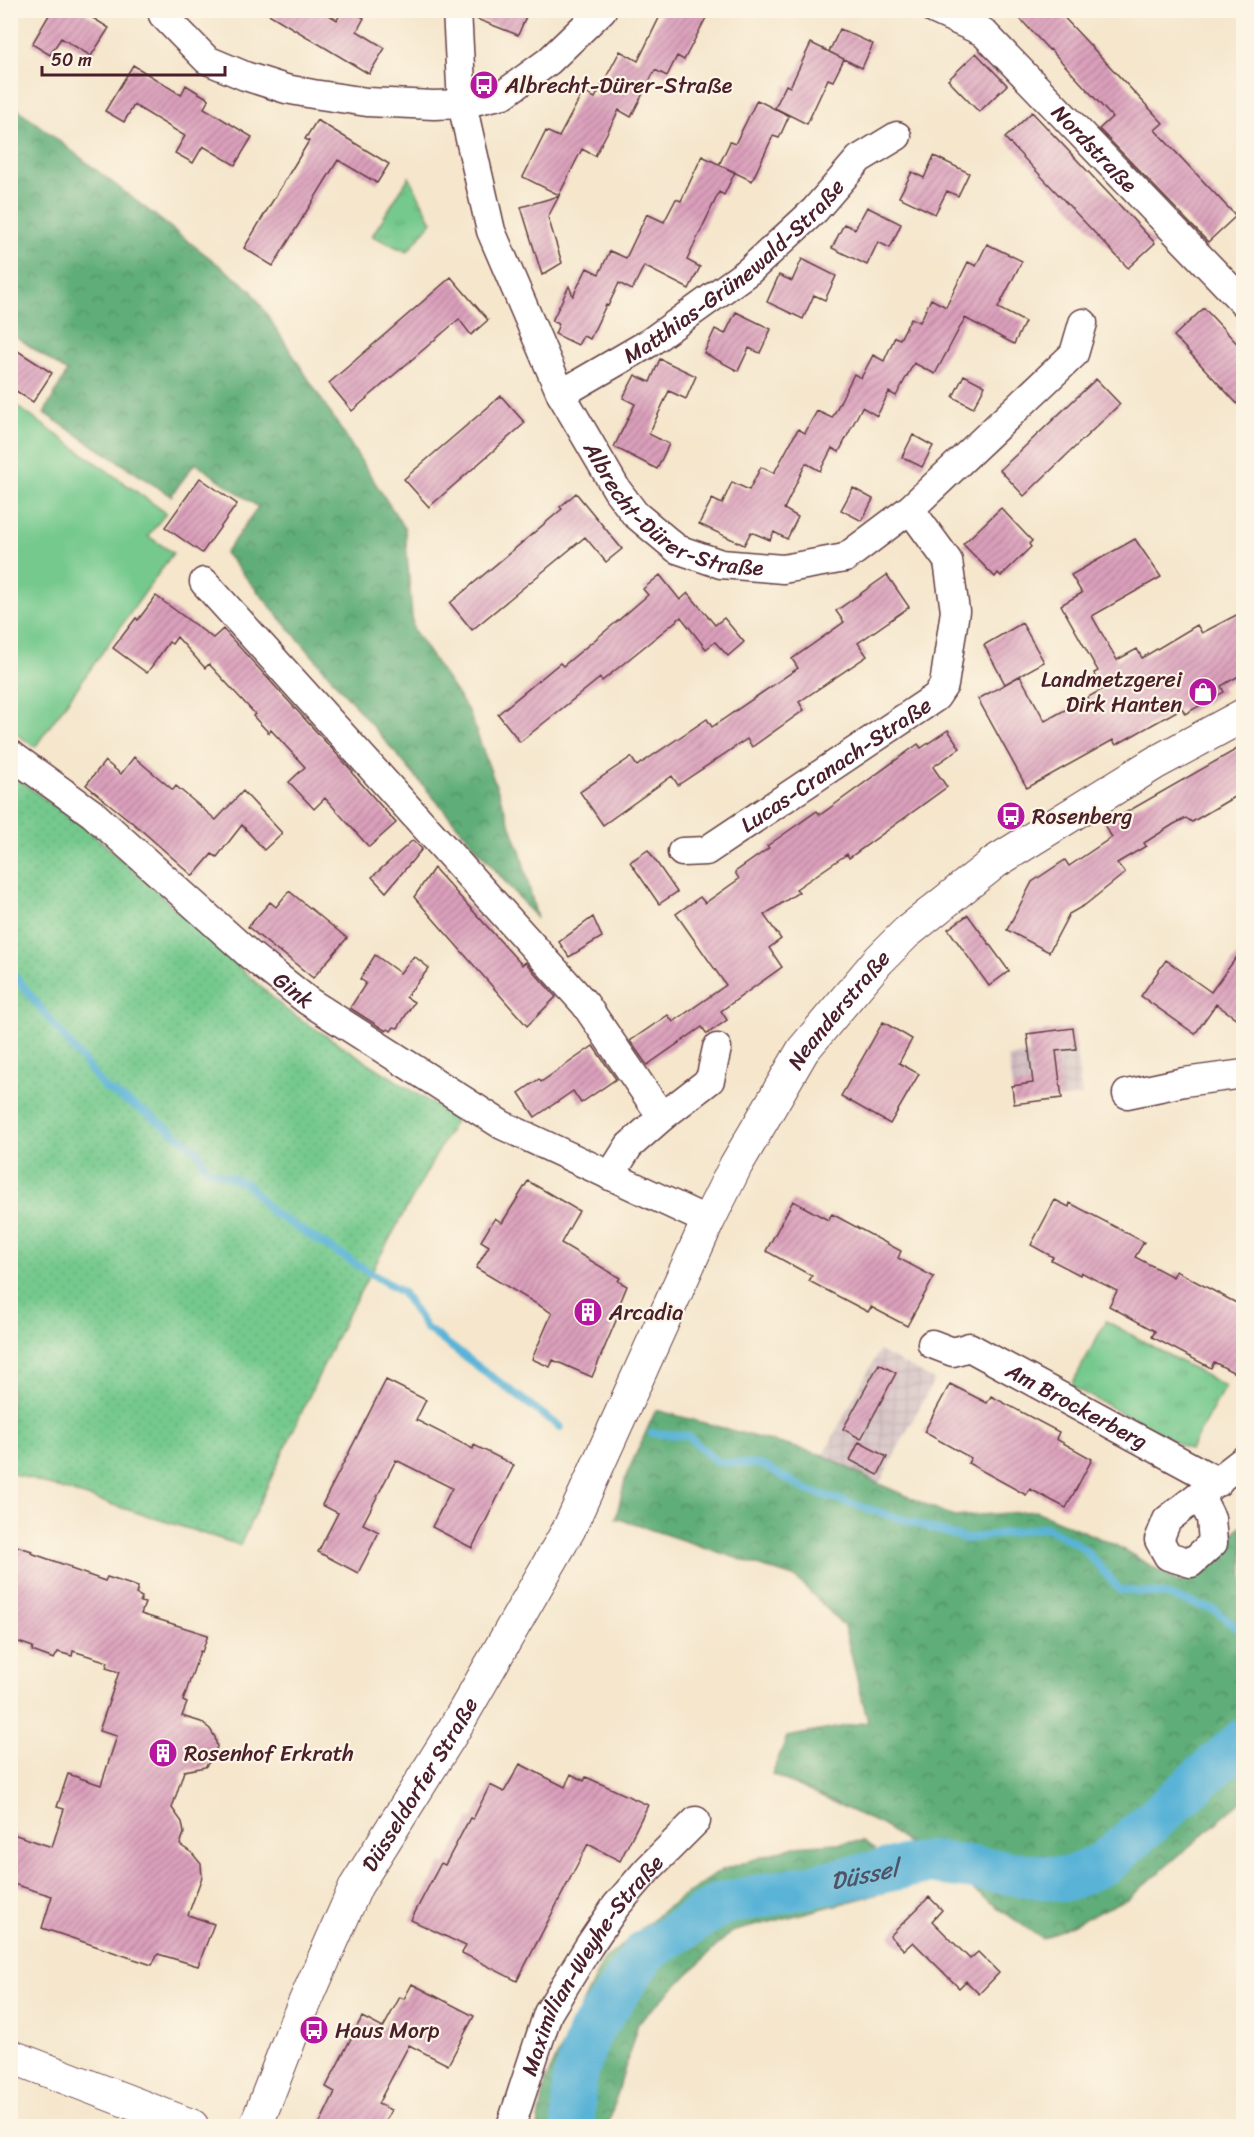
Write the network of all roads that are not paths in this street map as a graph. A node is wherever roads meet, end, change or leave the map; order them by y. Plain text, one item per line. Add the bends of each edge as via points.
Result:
1 (457, 10) edge
2 (602, 10) edge
3 (935, 10) edge
4 (163, 15) dead end
5 (462, 104) junction
6 (897, 136) dead end
7 (1244, 303) edge
8 (1083, 323) dead end
9 (561, 394) junction
10 (910, 509) junction
11 (204, 582) dead end
12 (1244, 714) edge
13 (10, 754) edge
14 (682, 852) dead end
15 (717, 1048) dead end
16 (1244, 1074) edge
17 (1127, 1094) dead end
18 (662, 1117) junction
19 (610, 1176) junction
20 (708, 1221) junction
21 (933, 1344) dead end
22 (602, 1454) joint
23 (1244, 1460) edge
24 (696, 1821) dead end
25 (10, 2056) edge
26 (192, 2127) edge
27 (256, 2127) edge
28 (511, 2127) edge

1 - 5 street, Albrecht-Dürer-Straße
2 - 5 street via 549,61 504,94
3 - 7 street, Nordstraße via 983,32
4 - 5 street via 207,60 286,89 367,102
5 - 9 street, Albrecht-Dürer-Straße via 491,231
6 - 9 street, Matthias-Grünewald-Straße via 859,159 815,210 749,271 650,343
8 - 10 street, Albrecht-Dürer-Straße via 1074,354
9 - 10 street, Albrecht-Dürer-Straße via 635,514 677,549 721,564 783,569 845,558
10 - 14 street, Lucas-Cranach-Straße via 948,561 954,601 944,684 936,697 706,851
11 - 18 street via 585,1004
12 - 20 main road, Neanderstraße via 1155,763 995,862 906,933 803,1050
13 - 19 street, Gink via 93,814 250,955 308,1001 502,1125
15 - 18 street via 710,1080
16 - 17 street
18 - 19 street via 629,1146
19 - 20 street, Gink
20 - 22 main road, Neanderstraße
21 - 23 street, Am Brockerberg via 953,1352 969,1347 1209,1489
22 - 27 main road, Düsseldorfer Straße via 569,1529 453,1731 356,1886 295,2025
24 - 28 street, Maximilian-Weyhe-Straße via 616,1906 548,2013
25 - 26 main road

